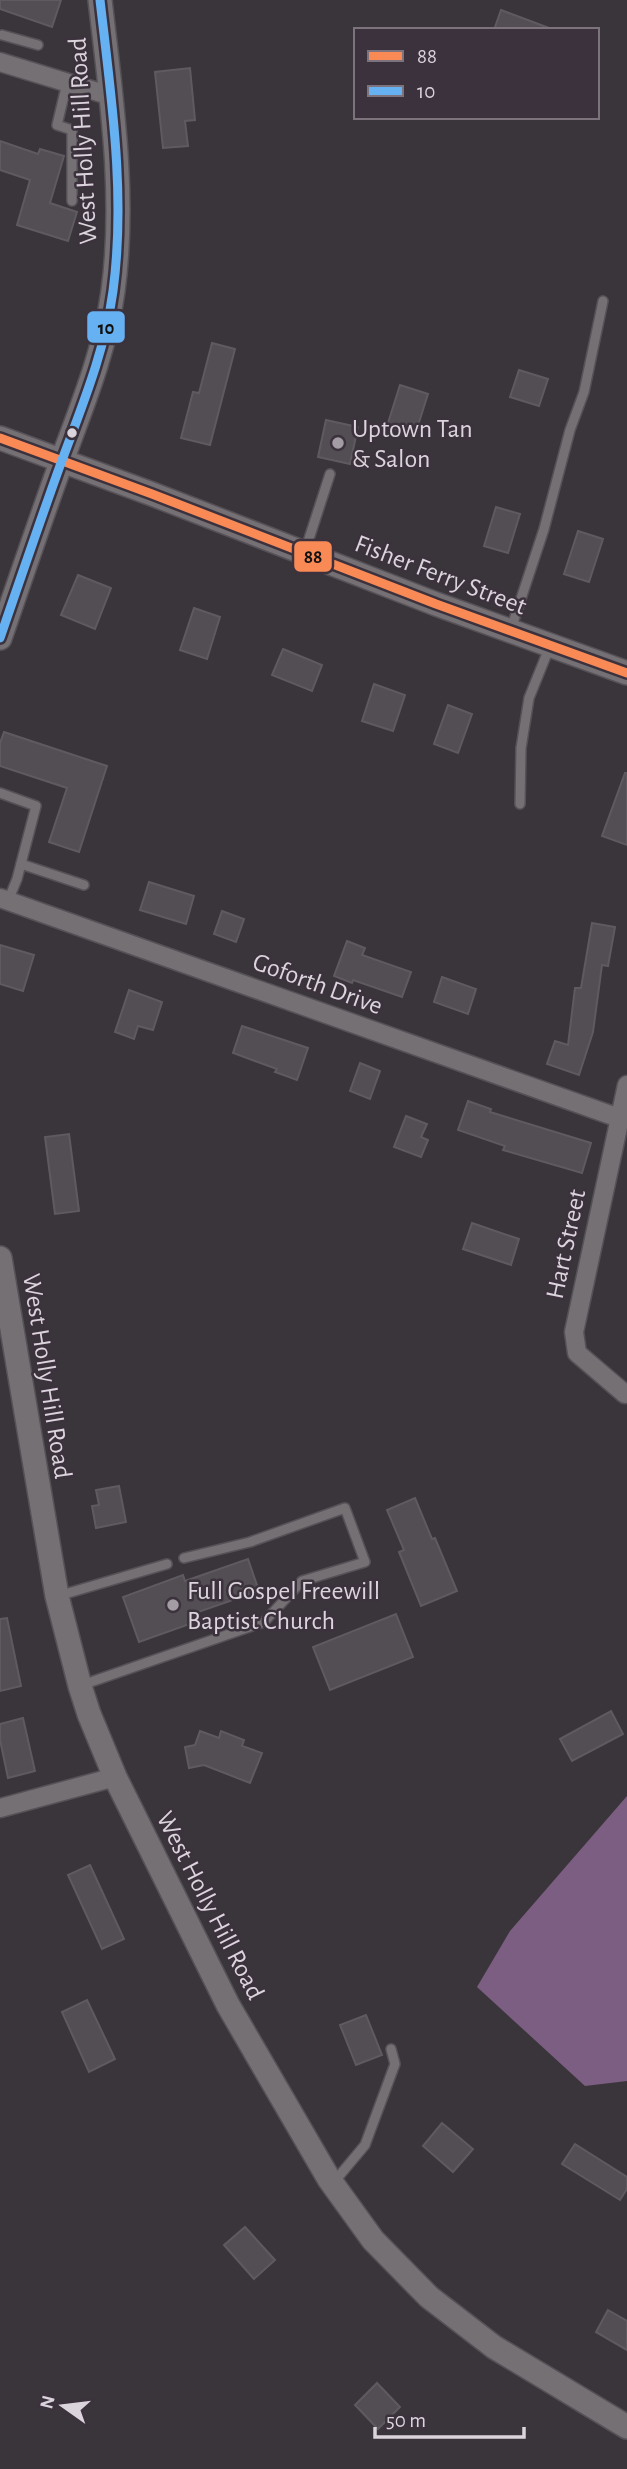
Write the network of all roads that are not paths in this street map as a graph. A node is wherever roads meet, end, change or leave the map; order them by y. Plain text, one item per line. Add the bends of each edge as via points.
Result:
1 (100, 0) edge
2 (1, 36) edge
3 (38, 45) dead end
4 (0, 62) edge
5 (67, 83) junction
6 (111, 96) junction
7 (72, 201) dead end
8 (603, 301) dead end
9 (0, 438) edge
10 (62, 462) junction
11 (330, 474) dead end
12 (305, 553) junction
13 (511, 631) junction
14 (0, 638) edge
15 (551, 645) junction
16 (627, 673) edge
17 (0, 793) edge
18 (520, 804) dead end
19 (21, 864) junction
20 (84, 885) dead end
21 (4, 899) edge
22 (627, 1085) edge
23 (619, 1118) junction
24 (0, 1258) edge
25 (625, 1394) edge
26 (184, 1558) dead end
27 (167, 1564) dead end
28 (57, 1596) junction
29 (80, 1686) junction
30 (116, 1777) junction
31 (0, 1808) edge
32 (391, 2049) dead end
33 (333, 2184) junction
34 (627, 2427) edge

1 - 6 street, West Holly Hill Road
2 - 3 lane
4 - 5 street
5 - 6 street
5 - 7 lane via 57,125 72,131
6 - 10 street, West Holly Hill Road via 119,226 113,292 90,386
8 - 13 lane via 584,392
9 - 10 street, Fisher Ferry Street
10 - 12 street, Fisher Ferry Street
10 - 14 street, West Holly Hill Road
11 - 12 lane
12 - 13 street, Fisher Ferry Street
13 - 15 street, Fisher Ferry Street
15 - 16 street, Fisher Ferry Street
15 - 18 lane via 529,698 521,748
17 - 19 lane via 36,806
19 - 20 lane
19 - 21 lane
21 - 23 street, Goforth Drive
22 - 23 street, Hart Street
23 - 25 street, Hart Street via 574,1332 577,1353
24 - 28 street, West Holly Hill Road
26 - 29 lane via 250,1542 345,1508 365,1562 302,1581 264,1622
27 - 28 lane
28 - 29 street, West Holly Hill Road
29 - 30 street, West Holly Hill Road
30 - 31 street
30 - 33 street, West Holly Hill Road via 228,2004
32 - 33 lane via 394,2064 365,2145
33 - 34 street, West Holly Hill Road via 373,2241 429,2297 502,2352

